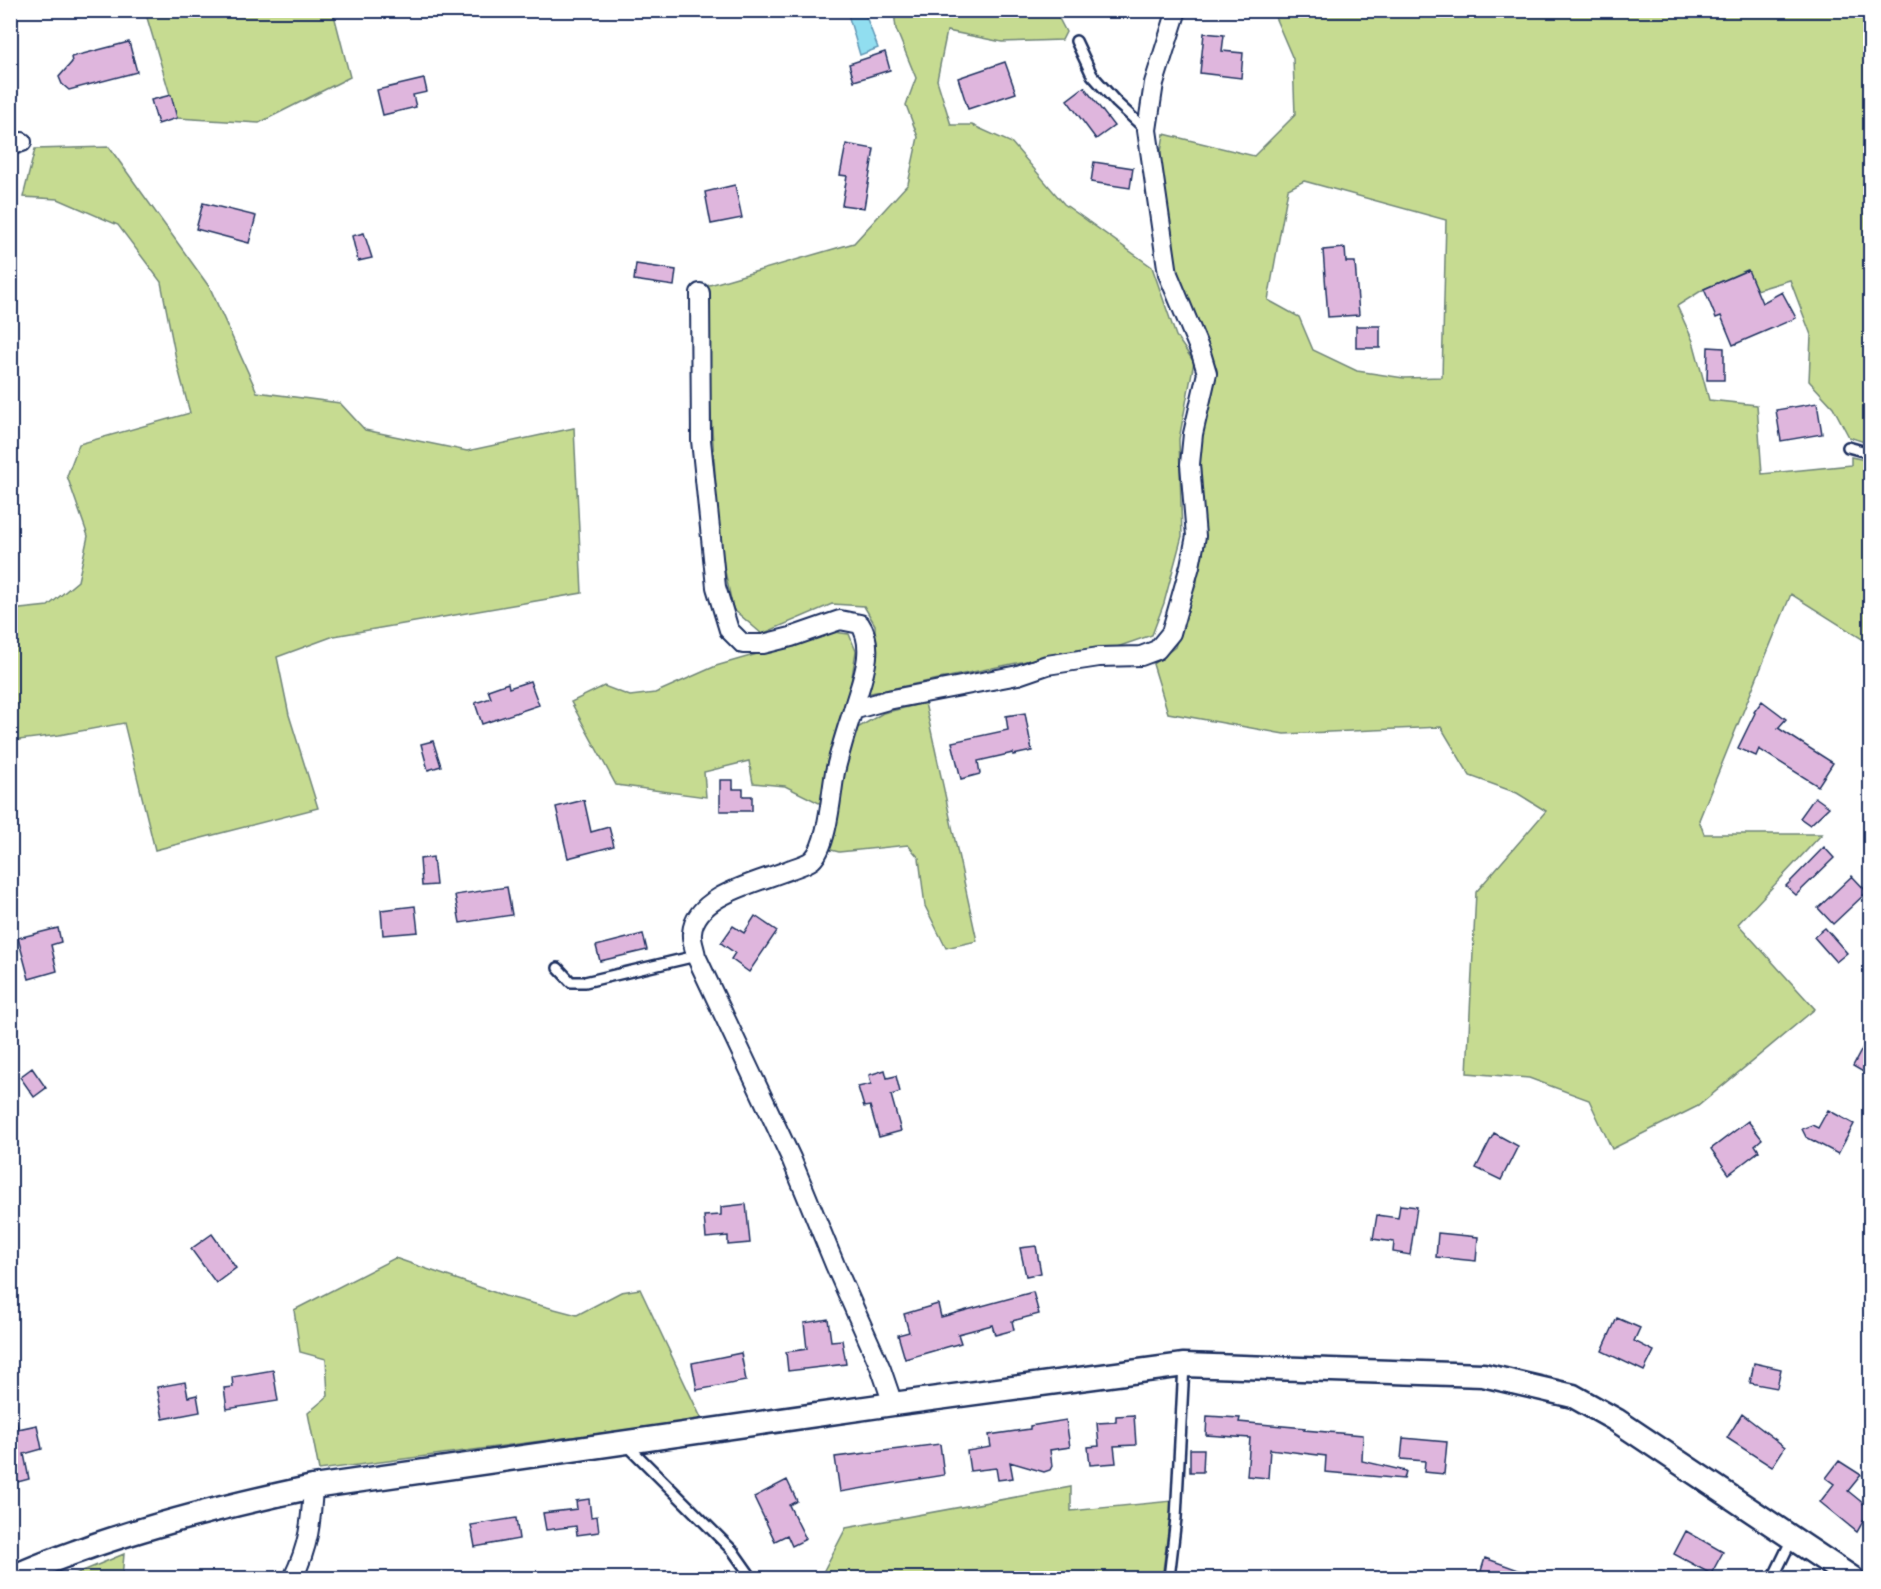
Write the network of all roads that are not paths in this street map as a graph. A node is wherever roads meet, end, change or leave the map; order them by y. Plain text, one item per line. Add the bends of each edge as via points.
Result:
1 (1177, 10) edge
2 (1076, 41) dead end
3 (1147, 130) junction
4 (700, 293) dead end
5 (1848, 447) dead end
6 (1870, 453) edge
7 (853, 710) junction
8 (696, 956) junction
9 (558, 968) dead end
10 (1184, 1365) junction
11 (893, 1404) junction
12 (623, 1442) junction
13 (313, 1486) junction
14 (1792, 1539) junction
15 (11, 1578) edge
16 (293, 1578) edge
17 (752, 1578) edge
18 (1169, 1578) edge
19 (1773, 1578) edge
20 (1852, 1578) edge

1 - 3 street via 1154,83
2 - 3 lane via 1092,75
3 - 7 street via 1168,274 1207,373 1190,464 1196,536 1171,633 1157,650 1141,656 1099,657 1047,665 1018,675
4 - 7 street via 701,440 716,587 729,630 743,644 763,644 840,620 860,624 868,650
5 - 6 lane
7 - 8 street via 827,824 812,860 724,893 708,904 692,933
8 - 9 lane via 585,982 571,982
8 - 11 street via 791,1158
10 - 11 street
10 - 14 street via 1483,1375 1573,1396 1617,1420
10 - 18 lane
11 - 12 street
12 - 13 street
12 - 17 lane via 733,1551
13 - 15 street via 138,1530
13 - 16 street via 309,1537
14 - 19 lane
14 - 20 street

